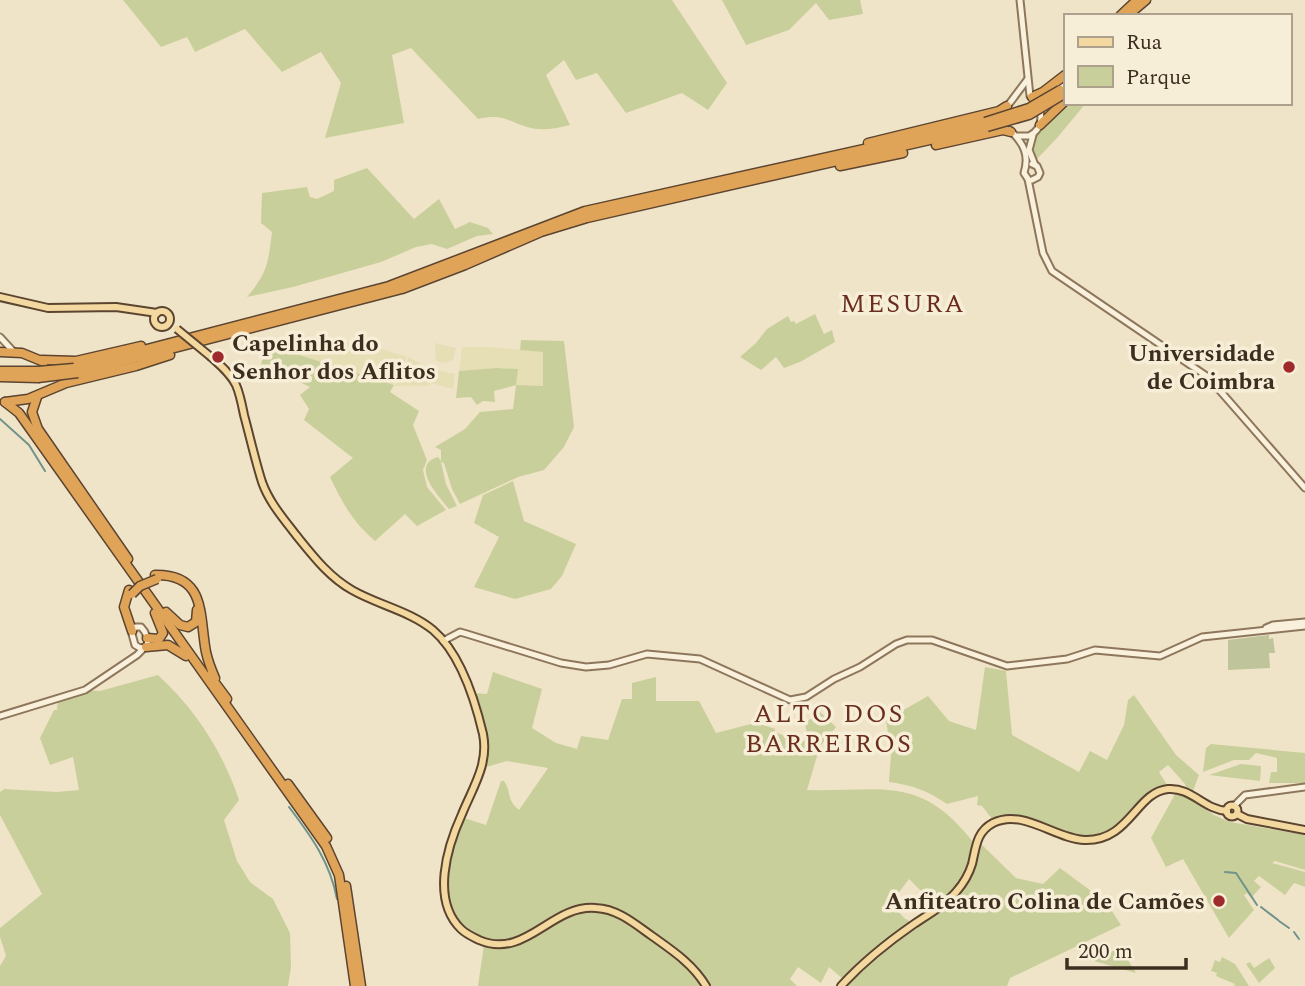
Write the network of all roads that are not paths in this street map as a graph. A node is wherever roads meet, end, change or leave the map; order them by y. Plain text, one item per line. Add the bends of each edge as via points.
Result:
1 (1020, 0) edge
2 (1137, 0) edge
3 (1146, 0) edge
4 (1122, 14) edge
5 (1130, 14) edge
6 (1064, 76) edge
7 (1028, 83) junction
8 (1043, 92) junction
9 (1064, 92) edge
10 (1017, 94) junction
11 (1031, 96) junction
12 (1007, 106) junction
13 (986, 125) junction
14 (1040, 125) junction
15 (1014, 134) junction
16 (1033, 134) junction
17 (1035, 165) junction
18 (789, 166) junction
19 (1026, 167) junction
20 (779, 175) junction
21 (1030, 182) junction
22 (0, 297) edge
23 (155, 316) junction
24 (169, 323) junction
25 (0, 337) edge
26 (182, 340) junction
27 (192, 345) junction
28 (13, 351) junction
29 (0, 352) edge
30 (42, 360) junction
31 (76, 370) junction
32 (0, 371) edge
33 (38, 375) junction
34 (0, 377) edge
35 (41, 395) junction
36 (2, 401) edge
37 (1305, 488) edge
38 (156, 577) junction
39 (147, 595) junction
40 (166, 612) junction
41 (1305, 624) edge
42 (135, 629) junction
43 (443, 641) junction
44 (135, 645) junction
45 (145, 645) junction
46 (132, 658) junction
47 (194, 662) junction
48 (218, 687) junction
49 (0, 716) edge
50 (1305, 787) edge
51 (1234, 806) junction
52 (1227, 811) junction
53 (1237, 814) junction
54 (1305, 830) edge
55 (355, 986) edge
56 (361, 986) edge
57 (706, 986) edge
58 (841, 986) edge

1 - 7 street
2 - 4 highway
3 - 5 highway
6 - 8 highway
7 - 8 street
7 - 10 street
7 - 11 street
8 - 11 highway
9 - 13 highway, bridge
9 - 14 highway
10 - 11 street
10 - 12 street
11 - 14 street via 1039,108
12 - 15 street via 1006,120
12 - 18 highway
13 - 18 highway
13 - 20 highway
14 - 16 street
15 - 16 street
15 - 19 street via 1025,148
15 - 20 highway via 1003,130
16 - 17 street via 1029,150
17 - 19 street
17 - 21 street via 1040,173
18 - 26 highway via 585,211 414,279
19 - 21 street
20 - 27 highway via 587,218 402,289
21 - 37 street via 1043,253 1052,271 1208,377
22 - 23 main road via 48,308 116,307
23 - 24 main road via 159,327
23 - 24 main road via 166,312
24 - 43 main road, bridge via 225,369 236,384 267,493 312,555 342,583 425,624
25 - 28 street
26 - 30 highway via 69,362
26 - 31 highway
27 - 31 highway
27 - 35 highway
28 - 29 highway
28 - 30 highway
30 - 35 highway via 51,374
31 - 33 highway, bridge
32 - 33 highway
33 - 34 highway
35 - 36 highway
35 - 40 highway via 32,412 38,429
36 - 39 highway via 19,413
38 - 40 highway via 187,590 197,617 192,625 184,626
38 - 42 highway, bridge via 130,592
38 - 48 highway via 182,581 197,597 205,650
39 - 45 highway via 163,633
39 - 47 highway
40 - 48 highway
41 - 43 street via 1202,637 1160,656 1095,650 1067,659 1007,666 932,640 907,640 794,700 700,659 647,653 586,667 460,632
42 - 44 street
42 - 45 street via 144,630
43 - 57 main road via 467,686 485,747 482,769 461,815 446,869 445,894 461,929 490,944 509,944 530,937 574,909 608,909 684,959
44 - 45 street
44 - 46 street
45 - 46 street
45 - 47 highway via 172,646
46 - 49 street via 85,690
47 - 55 highway via 333,860
48 - 56 highway via 338,858 349,899
50 - 51 street via 1245,795
51 - 52 main road
51 - 53 main road
52 - 53 main road via 1230,816
52 - 58 main road via 1184,791 1168,789 1155,793 1117,831 1100,839 1071,838 1019,820 992,824 980,834 972,866 957,891
53 - 54 main road

